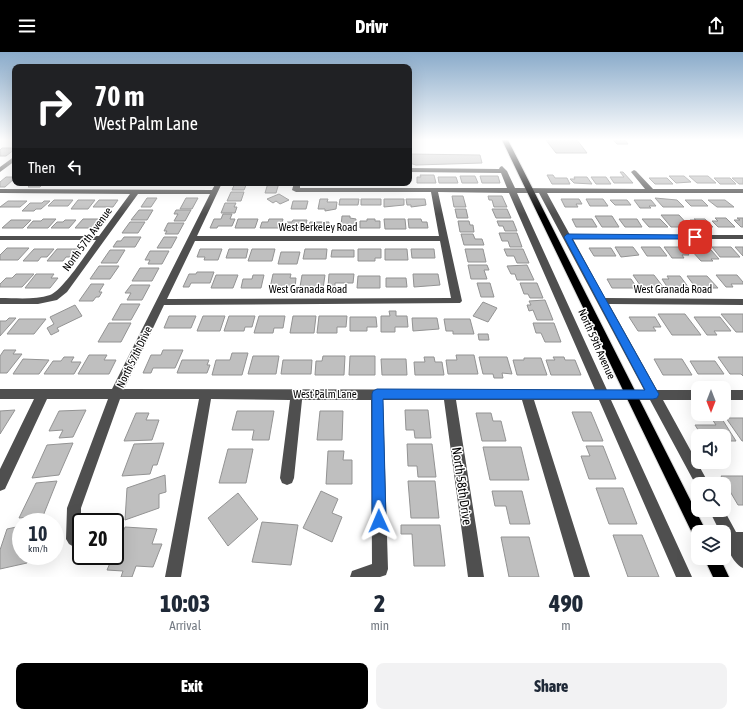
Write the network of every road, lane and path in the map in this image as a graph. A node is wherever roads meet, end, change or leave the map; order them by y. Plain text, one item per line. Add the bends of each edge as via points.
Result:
1 (516, 164) edge
2 (412, 170) edge
3 (634, 172) dead end
4 (54, 186) edge
5 (297, 186) edge
6 (217, 187) edge
7 (434, 190) junction
8 (0, 191) edge
9 (512, 191) junction
10 (528, 191) junction
11 (542, 191) junction
12 (650, 191) junction
13 (743, 191) edge
14 (49, 192) junction
15 (136, 192) junction
16 (567, 237) junction
17 (743, 237) edge
18 (0, 238) edge
19 (102, 238) junction
20 (444, 238) junction
21 (191, 239) junction
22 (0, 301) edge
23 (602, 301) junction
24 (160, 302) junction
25 (743, 302) edge
26 (0, 394) edge
27 (43, 394) junction
28 (116, 394) junction
29 (206, 394) junction
30 (297, 394) junction
31 (377, 394) junction
32 (526, 394) junction
33 (603, 394) junction
34 (630, 394) junction
35 (653, 394) junction
36 (449, 395) junction
37 (691, 395) edge
38 (731, 395) edge
39 (743, 395) edge
40 (698, 477) edge
41 (287, 478) dead end
42 (0, 484) edge
43 (74, 513) edge
44 (721, 517) edge
45 (696, 525) edge
46 (738, 540) edge
47 (743, 560) edge
48 (715, 565) edge
49 (173, 577) edge
50 (358, 577) edge
51 (476, 577) edge
52 (582, 577) edge
53 (684, 577) edge
54 (721, 577) edge

1 - 10 main road, North 59th Avenue
2 - 9 street, North 59th Avenue via 503,169
3 - 12 street
4 - 14 street
5 - 7 street
6 - 15 street
6 - 21 street, North 57th Drive
7 - 9 street
7 - 20 street
8 - 14 street
9 - 10 street
9 - 33 street, North 59th Avenue
10 - 11 street
10 - 34 main road, North 59th Avenue
11 - 12 street
11 - 16 street, North 59th Avenue
12 - 13 street
14 - 15 street
15 - 19 street, North 57th Avenue
16 - 17 street
16 - 23 street, North 59th Avenue
18 - 19 street
19 - 22 street, North 57th Avenue via 64,290 54,298 38,301
20 - 21 street, West Berkeley Road
20 - 24 street, West Granada Road via 457,301
21 - 24 street, North 57th Drive
23 - 25 street, West Granada Road
23 - 35 street, North 59th Avenue
24 - 28 street, North 57th Drive
26 - 27 street, West Palm Lane
27 - 28 street, West Palm Lane
27 - 42 street
28 - 29 street, West Palm Lane
28 - 43 street, North 57th Drive
29 - 30 street, West Palm Lane
29 - 49 street
30 - 31 street, West Palm Lane
30 - 41 street
31 - 36 street, West Palm Lane
31 - 50 street via 380,569
32 - 33 street, West Palm Lane
32 - 36 street, West Palm Lane
32 - 52 street
33 - 34 street, West Palm Lane
33 - 53 street, North 59th Avenue
34 - 35 street, West Palm Lane
34 - 45 main road, North 59th Avenue
35 - 37 street, West Palm Lane
35 - 40 street, North 59th Avenue
36 - 51 street, North 58th Drive
38 - 39 street
44 - 46 street
46 - 47 street
48 - 54 main road

